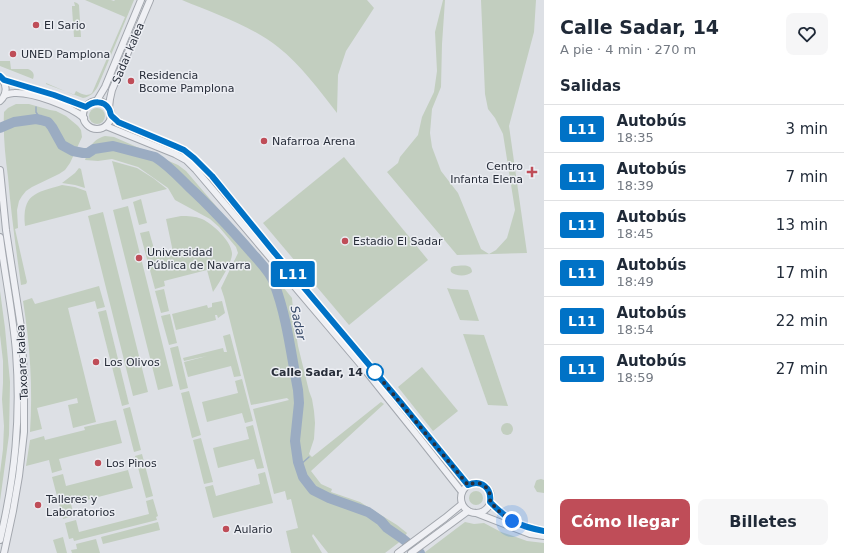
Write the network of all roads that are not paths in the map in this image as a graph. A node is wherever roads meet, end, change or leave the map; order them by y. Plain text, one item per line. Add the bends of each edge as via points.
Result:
1 (141, 0) edge
2 (150, 0) edge
3 (2, 78) edge
4 (5, 95) junction
5 (0, 101) edge
6 (96, 102) junction
7 (86, 107) junction
8 (109, 108) junction
9 (111, 115) junction
10 (84, 118) junction
11 (106, 126) junction
12 (0, 170) edge
13 (0, 237) edge
14 (468, 485) junction
15 (462, 492) junction
16 (490, 502) junction
17 (462, 504) junction
18 (468, 511) junction
19 (476, 512) junction
20 (544, 531) edge
21 (544, 536) edge
22 (0, 540) edge
23 (4, 553) edge
24 (398, 553) edge
25 (411, 553) edge

1 - 6 street, Sadar kalea
2 - 8 street, Sadar kalea via 112,90
3 - 4 street via 6,86
3 - 7 street
4 - 5 street
4 - 10 street via 14,93 40,98 73,110
6 - 7 street
6 - 8 street via 103,103
7 - 10 street
8 - 9 street
9 - 11 street
9 - 14 street via 118,122 184,150 203,166
10 - 11 street via 93,128 100,129
11 - 15 street via 174,154 186,160 196,170 361,365
12 - 23 street, Taxoare kalea via 6,230 21,327 24,375 24,432 20,476
13 - 22 street, Taxoare kalea via 14,331 18,391 14,465
14 - 15 street
14 - 16 street via 479,483 486,487
15 - 17 street
16 - 19 street via 481,512
16 - 20 street via 512,521
17 - 18 street
17 - 24 street
18 - 19 street
18 - 25 street
19 - 21 street via 530,534

